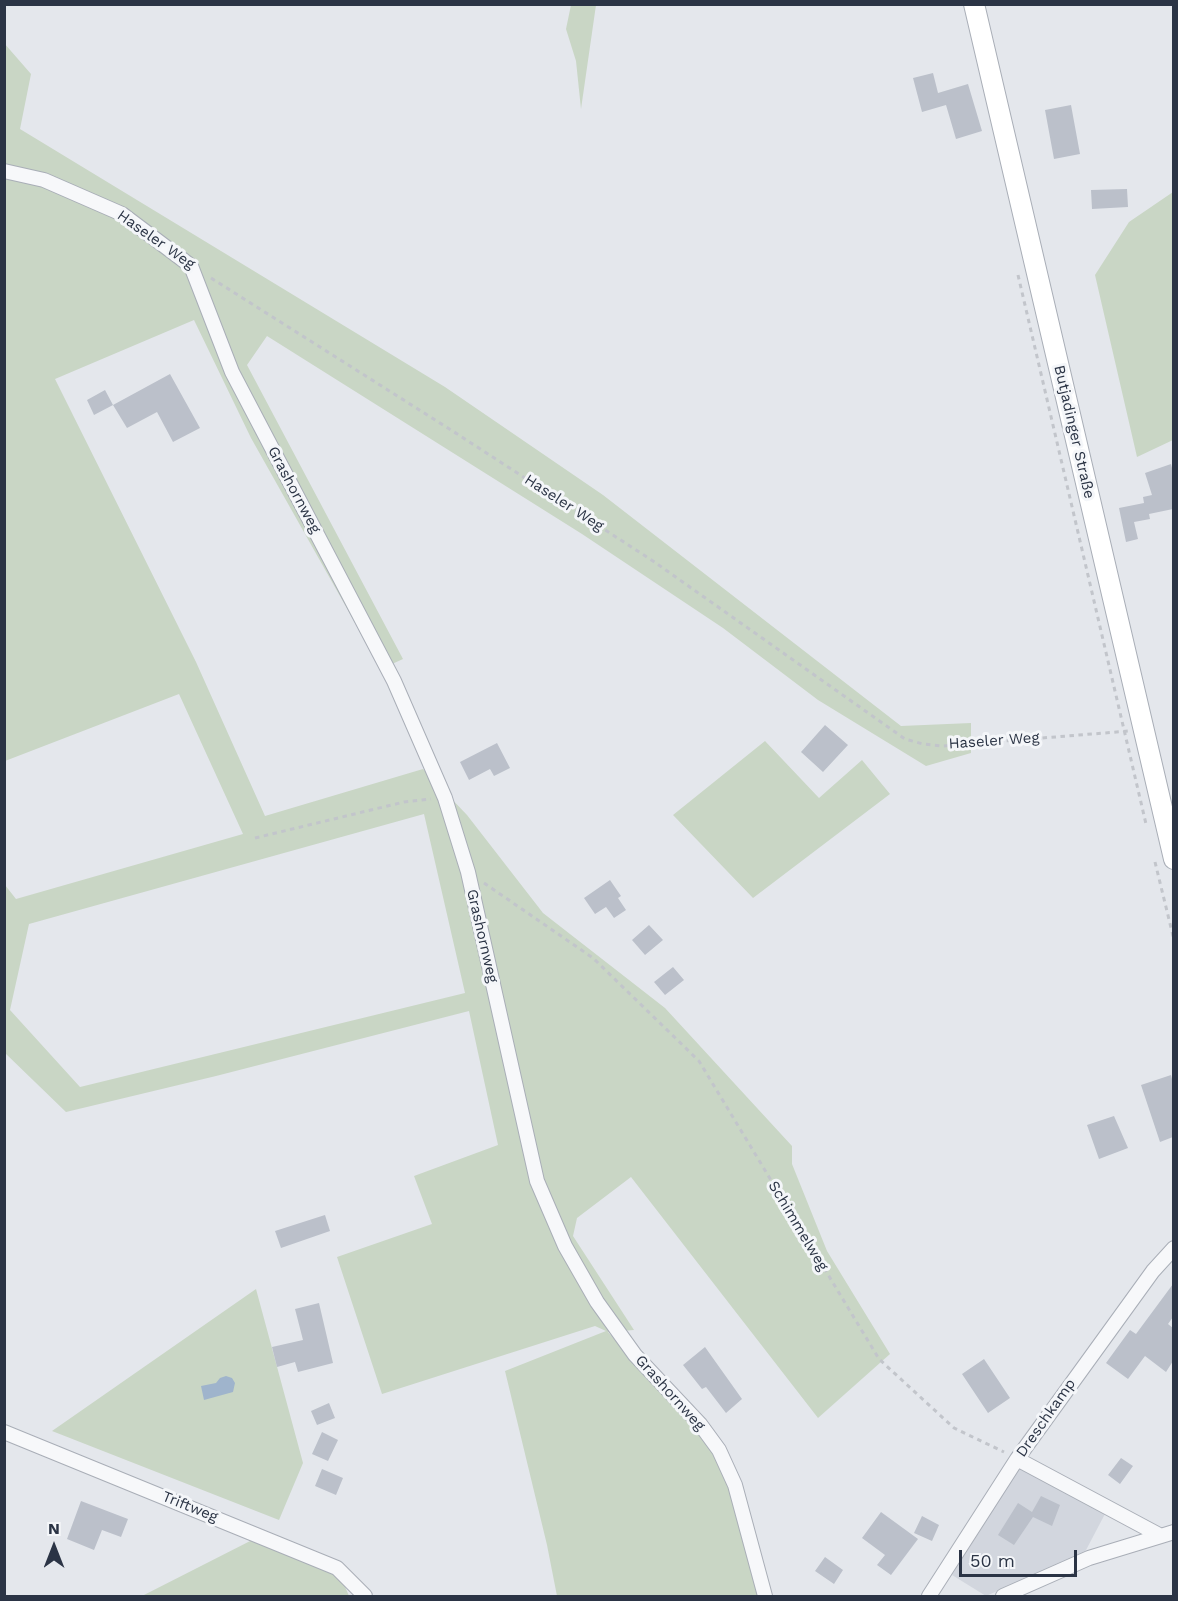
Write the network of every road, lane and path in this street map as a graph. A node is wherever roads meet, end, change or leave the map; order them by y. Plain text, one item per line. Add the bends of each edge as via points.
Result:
1 (974, 4) edge
2 (4, 171) edge
3 (191, 266) junction
4 (1144, 730) junction
5 (446, 798) junction
6 (255, 838) dead end
7 (1173, 859) edge
8 (468, 872) junction
9 (1173, 1248) edge
10 (4, 1432) edge
11 (1017, 1459) junction
12 (1167, 1534) edge
13 (365, 1596) edge
14 (765, 1596) edge
15 (930, 1596) edge
16 (1003, 1596) edge

1 - 4 street, Butjadinger Straße
2 - 3 street, Haseler Weg via 44,180 122,214
3 - 4 path, Haseler Weg via 653,561 905,739 943,746
3 - 5 street, Grashornweg via 232,372 394,681
4 - 7 street, Butjadinger Straße
5 - 6 path via 404,802
5 - 8 street, Grashornweg
8 - 11 path, Schimmelweg via 593,958 699,1061 879,1359 954,1428
8 - 14 street, Grashornweg via 537,1181 565,1246 597,1302 635,1355 700,1424 729,1468
9 - 11 street, Dreschkamp
10 - 13 street, Triftweg via 337,1568
11 - 12 street
11 - 15 street, Dreschkamp
12 - 16 street via 1089,1558

